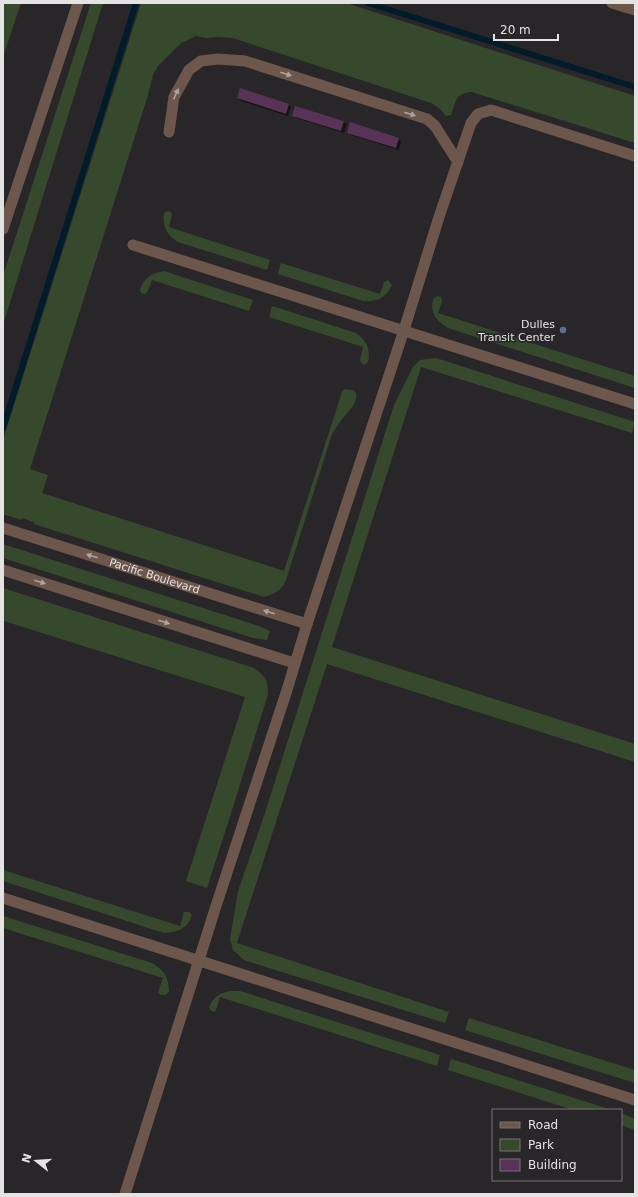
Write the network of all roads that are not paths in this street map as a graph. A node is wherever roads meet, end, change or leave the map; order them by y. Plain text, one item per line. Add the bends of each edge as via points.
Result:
1 (78, 3) edge
2 (612, 3) edge
3 (635, 10) edge
4 (169, 132) dead end
5 (635, 156) edge
6 (458, 162) junction
7 (3, 229) edge
8 (133, 245) dead end
9 (404, 330) junction
10 (635, 404) edge
11 (3, 528) edge
12 (3, 570) edge
13 (306, 624) junction
14 (294, 663) junction
15 (3, 898) edge
16 (200, 961) junction
17 (635, 1100) edge
18 (125, 1194) edge

1 - 7 street
2 - 3 street
4 -> 6 street via 174,97 189,70 201,61 245,61 427,119 435,126
5 - 6 street via 491,110 478,114 471,123
6 - 9 street
8 - 9 street
9 - 10 street
9 - 13 street
13 -> 11 street, Pacific Boulevard
12 -> 14 street
13 - 14 street
14 - 16 street
15 - 16 street
16 - 17 street
16 - 18 street

